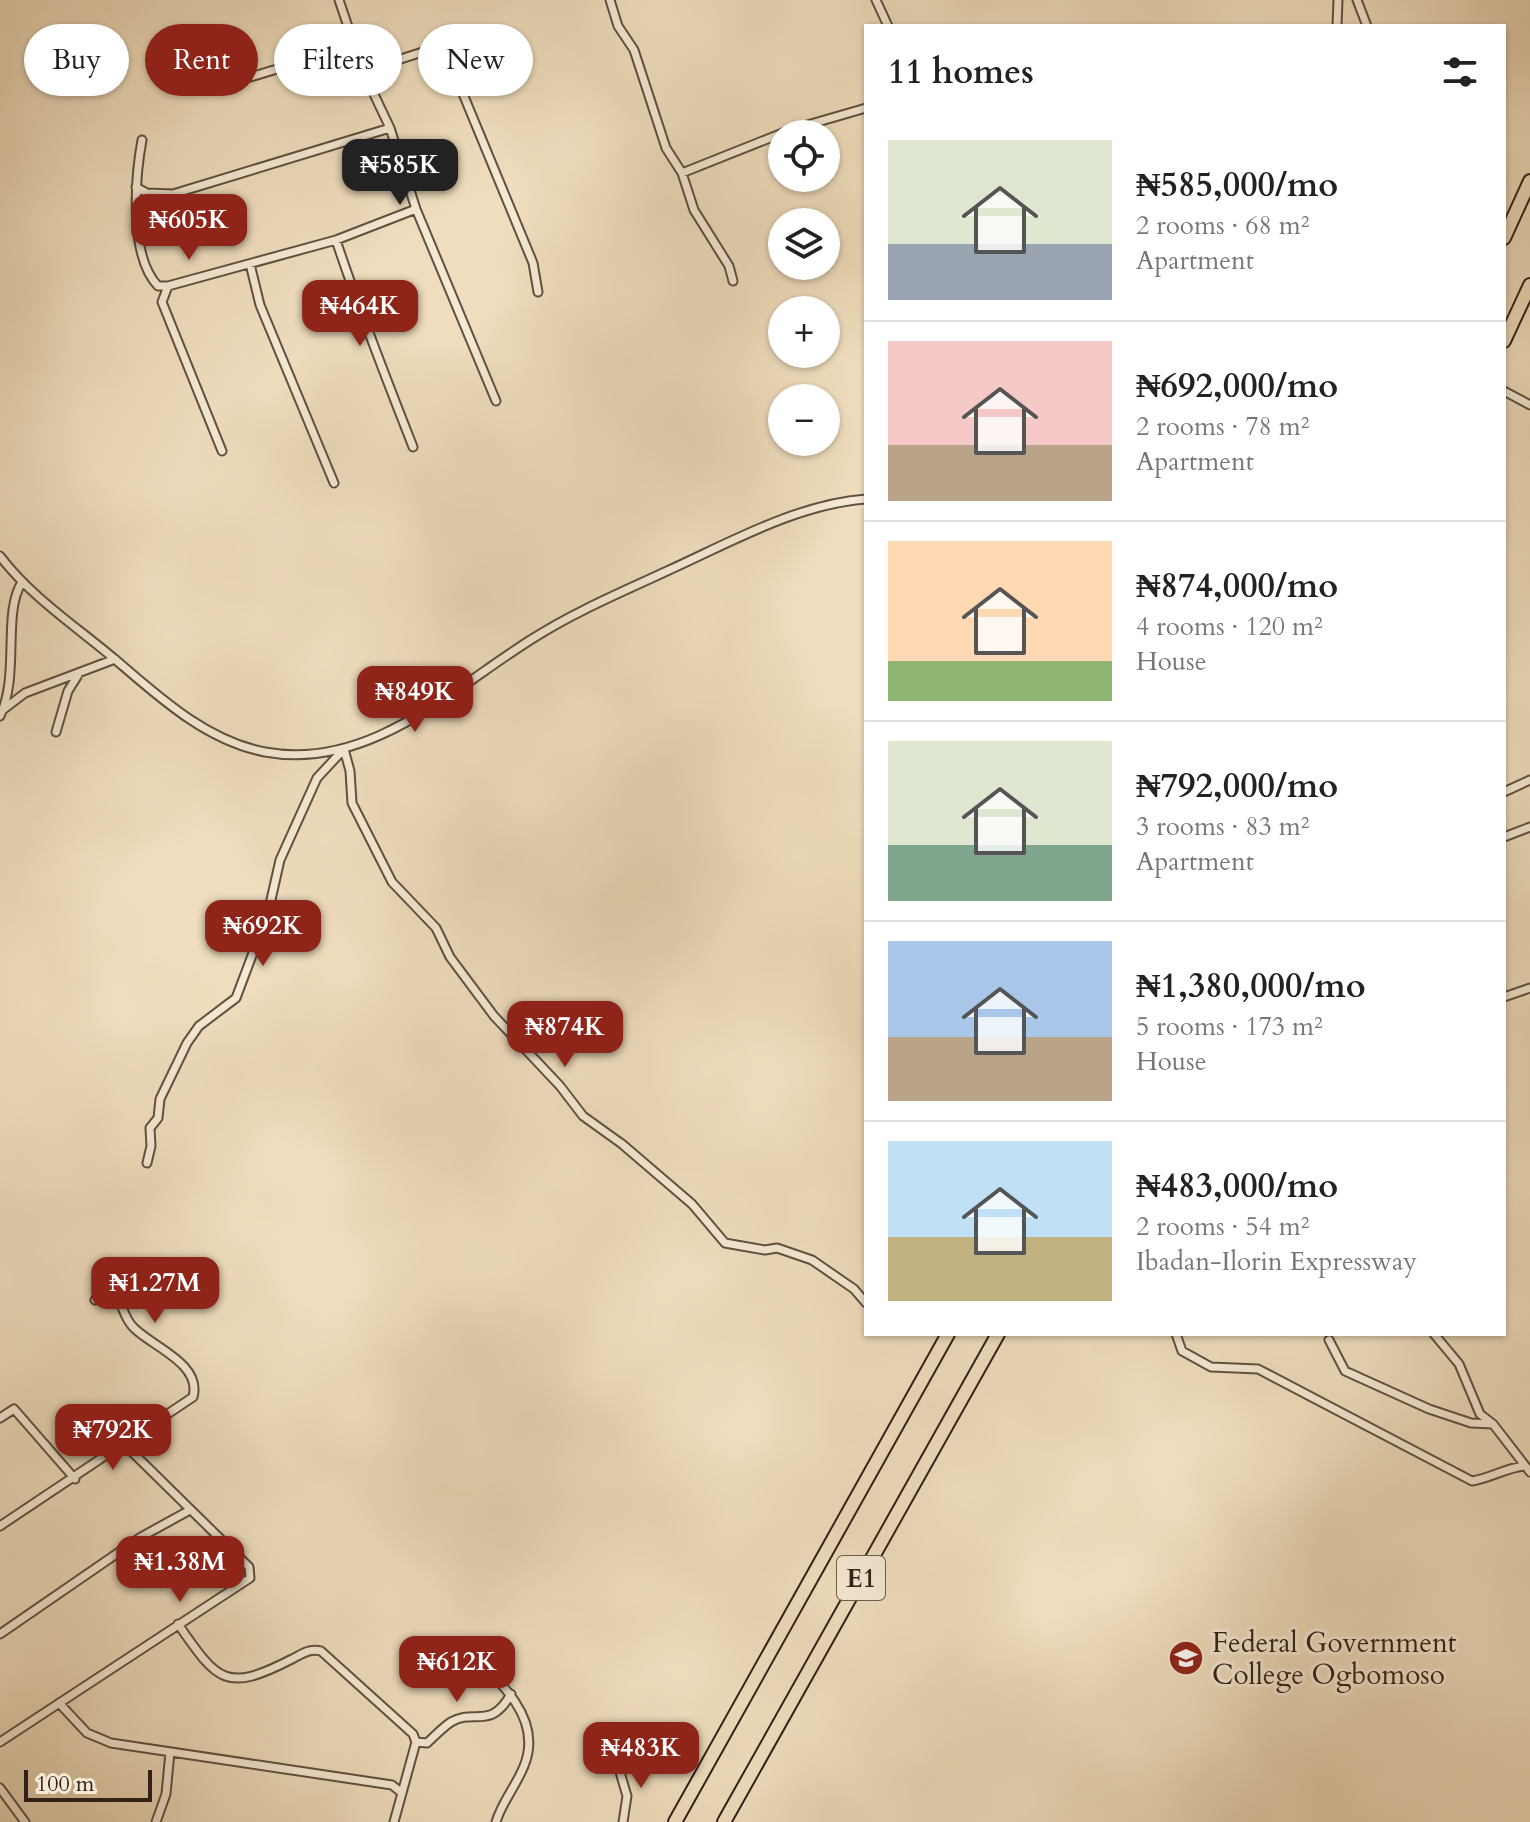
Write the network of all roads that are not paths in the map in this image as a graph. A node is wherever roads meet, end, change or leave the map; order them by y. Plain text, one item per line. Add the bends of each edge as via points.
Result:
1 (339, 0) edge
2 (610, 0) edge
3 (876, 0) edge
4 (1338, 0) edge
5 (1357, 0) edge
6 (349, 24) edge
7 (887, 24) edge
8 (1337, 24) edge
9 (1366, 24) edge
10 (402, 59) edge
11 (375, 96) edge
12 (864, 109) edge
13 (390, 128) junction
14 (142, 140) dead end
15 (682, 173) junction
16 (1530, 181) edge
17 (136, 187) junction
18 (416, 209) junction
19 (1506, 234) edge
20 (336, 240) junction
21 (250, 264) junction
22 (733, 281) dead end
23 (1530, 285) edge
24 (168, 286) junction
25 (538, 292) dead end
26 (1506, 337) edge
27 (1506, 392) edge
28 (496, 401) dead end
29 (1530, 405) edge
30 (413, 447) dead end
31 (222, 451) dead end
32 (334, 483) dead end
33 (864, 499) edge
34 (0, 556) edge
35 (22, 582) junction
36 (115, 659) junction
37 (78, 675) junction
38 (1, 713) edge
39 (56, 732) dead end
40 (344, 749) junction
41 (1530, 780) edge
42 (1506, 791) edge
43 (1530, 827) edge
44 (1506, 836) edge
45 (1530, 988) edge
46 (1506, 996) edge
47 (147, 1163) dead end
48 (95, 1300) dead end
49 (864, 1301) edge
50 (947, 1336) edge
51 (997, 1336) edge
52 (1177, 1336) edge
53 (1436, 1336) edge
54 (1329, 1340) dead end
55 (0, 1418) edge
56 (1493, 1424) junction
57 (125, 1445) junction
58 (1528, 1469) edge
59 (75, 1479) junction
60 (190, 1510) junction
61 (0, 1526) edge
62 (178, 1624) junction
63 (0, 1634) edge
64 (466, 1651) dead end
65 (511, 1694) junction
66 (59, 1703) junction
67 (0, 1742) edge
68 (416, 1742) junction
69 (170, 1752) junction
70 (617, 1762) dead end
71 (0, 1788) edge
72 (402, 1793) junction
73 (25, 1822) edge
74 (156, 1822) edge
75 (394, 1822) edge
76 (496, 1822) edge
77 (623, 1822) edge
78 (675, 1822) edge
79 (724, 1822) edge

1 - 6 street
2 - 15 street via 618,26 634,50 666,148
3 - 7 street
4 - 8 street
5 - 9 street
10 - 25 street via 432,49 449,60 533,263
11 - 13 street
12 - 15 street via 790,130
13 - 17 street via 173,194
13 - 18 street
14 - 17 street
15 - 22 street via 694,210
16 - 19 highway
17 - 24 street via 150,278 158,286
18 - 20 street
18 - 28 street
20 - 21 street
20 - 30 street via 357,308
21 - 24 street
21 - 32 street via 260,305
23 - 26 highway
24 - 31 street via 162,302
27 - 29 street
33 - 40 street via 818,508 751,533 630,589 532,639 442,702
34 - 35 street
35 - 36 street
35 - 38 street
36 - 37 street
36 - 40 street via 178,712 239,744 266,752
37 - 38 street via 25,693
37 - 39 street
40 - 47 street via 317,778 280,860 265,923 236,998 199,1026 176,1065 150,1128
40 - 49 street via 352,803 392,882 436,928 450,957 494,1016 583,1116 692,1204 725,1243 777,1248 812,1260
41 - 42 street
43 - 44 street
45 - 46 street
48 - 57 street via 119,1300 133,1328 187,1370 194,1384 188,1402
50 - 78 highway, E1
51 - 79 highway, E1
52 - 58 street via 1182,1351 1211,1367 1258,1369 1472,1481 1488,1479 1502,1469
53 - 56 street via 1459,1364 1480,1414
54 - 56 street via 1345,1371 1429,1409 1471,1423
55 - 59 street via 14,1409
56 - 58 street
57 - 59 street
57 - 60 street
59 - 61 street
60 - 62 street via 251,1572 243,1583
60 - 63 street via 141,1537
62 - 66 street
62 - 68 street via 211,1669 224,1677 263,1676 309,1650 321,1651
64 - 65 street
65 - 68 street via 491,1716 453,1720 427,1743
65 - 76 street via 527,1728 527,1757
66 - 67 street
66 - 69 street via 87,1733 111,1743
68 - 72 street
69 - 72 street via 344,1776 392,1785
69 - 74 street via 166,1794
70 - 77 street via 627,1796
71 - 73 street
72 - 75 street

